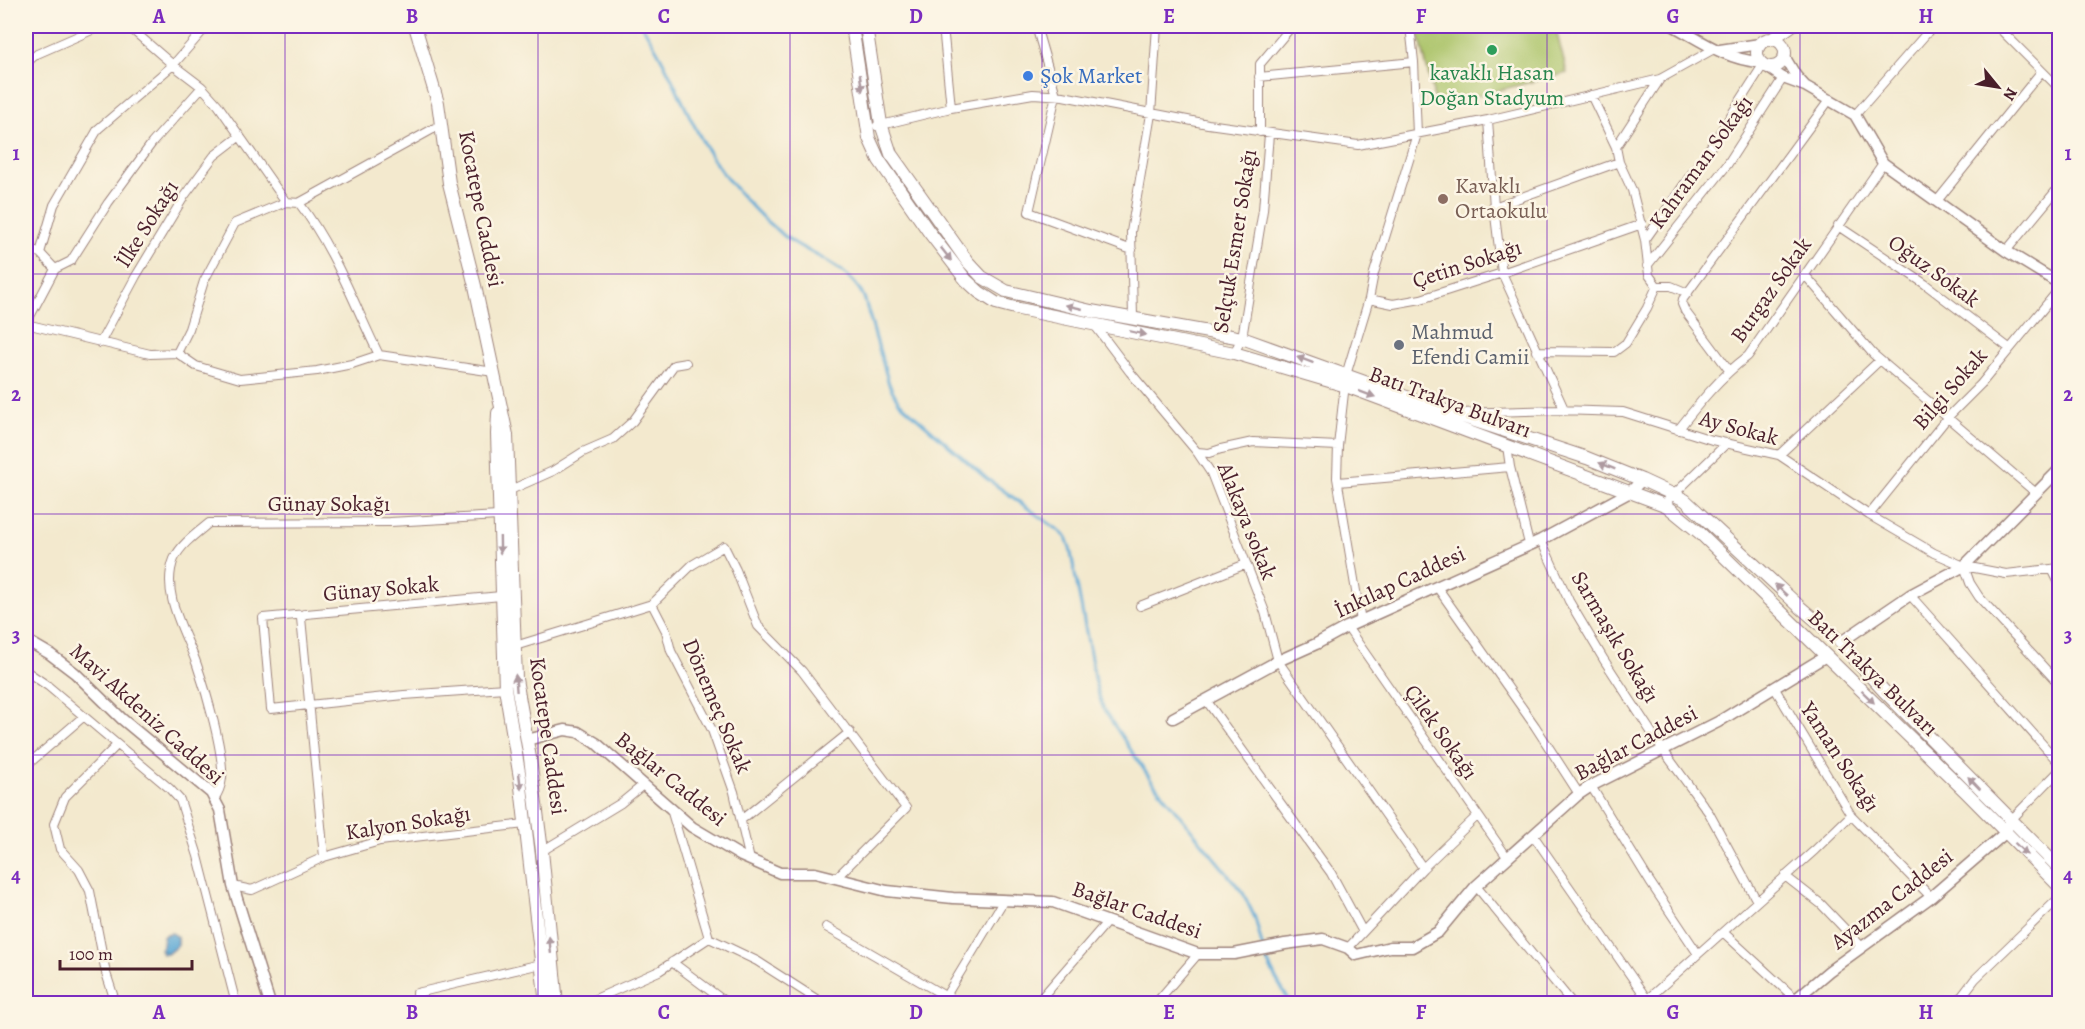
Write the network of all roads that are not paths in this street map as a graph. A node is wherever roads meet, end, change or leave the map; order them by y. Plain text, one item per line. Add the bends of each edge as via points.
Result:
1 (101, 26) edge
2 (128, 26) edge
3 (207, 26) edge
4 (415, 26) edge
5 (852, 26) edge
6 (866, 26) edge
7 (943, 26) edge
8 (1036, 26) edge
9 (1157, 26) edge
10 (1292, 26) edge
11 (1410, 26) edge
12 (1674, 26) edge
13 (1934, 26) edge
14 (1997, 26) edge
15 (1788, 29) edge
16 (1772, 39) junction
17 (1760, 44) junction
18 (1717, 50) junction
19 (1784, 51) junction
20 (26, 62) edge
21 (1414, 62) junction
22 (1763, 64) junction
23 (173, 65) junction
24 (2041, 72) junction
25 (1259, 77) junction
26 (1783, 78) junction
27 (1660, 79) junction
28 (1806, 86) junction
29 (202, 87) junction
30 (2060, 90) edge
31 (1056, 95) junction
32 (1591, 95) junction
33 (1830, 99) junction
34 (951, 108) junction
35 (1151, 114) junction
36 (1855, 115) junction
37 (1488, 120) junction
38 (442, 124) junction
39 (881, 124) junction
40 (868, 129) junction
41 (1264, 133) junction
42 (1417, 134) junction
43 (240, 136) junction
44 (1616, 147) junction
45 (1619, 162) junction
46 (1883, 163) junction
47 (2060, 186) edge
48 (1937, 201) junction
49 (286, 202) junction
50 (299, 203) junction
51 (1494, 207) junction
52 (1642, 224) junction
53 (1838, 226) junction
54 (1645, 240) junction
55 (26, 247) edge
56 (1132, 250) junction
57 (2006, 251) junction
58 (40, 253) junction
59 (1647, 266) junction
60 (55, 269) junction
61 (1502, 273) junction
62 (1805, 275) junction
63 (1657, 286) junction
64 (2060, 286) edge
65 (1688, 293) junction
66 (1369, 299) junction
67 (1133, 317) junction
68 (1093, 323) junction
69 (26, 324) edge
70 (1242, 338) junction
71 (100, 343) junction
72 (2009, 348) junction
73 (1536, 351) junction
74 (177, 353) junction
75 (1234, 353) junction
76 (379, 355) junction
77 (1880, 360) junction
78 (686, 363) dead end
79 (1729, 370) junction
80 (494, 372) junction
81 (1345, 380) junction
82 (499, 403) junction
83 (1565, 411) junction
84 (1454, 414) junction
85 (1948, 417) junction
86 (1678, 430) junction
87 (1727, 443) junction
88 (1338, 446) junction
89 (1507, 446) junction
90 (1197, 452) junction
91 (1779, 455) junction
92 (1510, 467) junction
93 (2060, 469) edge
94 (1642, 480) junction
95 (1338, 482) junction
96 (508, 491) junction
97 (1630, 492) junction
98 (2036, 493) junction
99 (1674, 495) junction
100 (1663, 505) junction
101 (1869, 515) junction
102 (499, 516) junction
103 (1541, 540) junction
104 (1529, 544) junction
105 (1246, 564) junction
106 (1964, 566) junction
107 (2056, 568) edge
108 (2060, 585) edge
109 (1437, 587) junction
110 (501, 596) junction
111 (1910, 596) junction
112 (652, 604) junction
113 (1140, 606) dead end
114 (304, 614) junction
115 (1361, 621) junction
116 (1347, 627) junction
117 (26, 640) edge
118 (1841, 642) junction
119 (515, 646) junction
120 (1826, 656) junction
121 (1278, 661) junction
122 (2060, 668) edge
123 (26, 671) edge
124 (2057, 682) edge
125 (1774, 687) junction
126 (505, 688) junction
127 (1206, 700) junction
128 (310, 705) junction
129 (83, 717) junction
130 (1173, 718) dead end
131 (850, 732) junction
132 (521, 742) junction
133 (117, 745) junction
134 (1663, 750) junction
135 (2060, 764) edge
136 (26, 766) edge
137 (2060, 770) edge
138 (643, 785) junction
139 (1591, 786) junction
140 (1579, 794) junction
141 (214, 799) junction
142 (671, 809) junction
143 (1851, 815) junction
144 (1477, 816) junction
145 (741, 820) junction
146 (2011, 820) junction
147 (525, 824) junction
148 (2005, 833) junction
149 (1533, 835) junction
150 (542, 851) junction
151 (324, 857) junction
152 (1507, 857) junction
153 (750, 860) junction
154 (1424, 868) junction
155 (2060, 869) edge
156 (1785, 876) junction
157 (836, 878) junction
158 (233, 886) junction
159 (1476, 886) junction
160 (2060, 887) edge
161 (1931, 897) junction
162 (2060, 897) edge
163 (1004, 900) junction
164 (1757, 901) junction
165 (1107, 921) junction
166 (826, 927) dead end
167 (1363, 932) junction
168 (1723, 932) junction
169 (709, 938) junction
170 (1862, 947) junction
171 (1348, 948) junction
172 (1198, 954) junction
173 (1698, 954) junction
174 (672, 962) junction
175 (541, 964) junction
176 (943, 1000) edge
177 (1646, 1002) edge
178 (1795, 1002) edge
179 (116, 1004) edge
180 (236, 1004) edge
181 (270, 1004) edge
182 (418, 1004) edge
183 (546, 1004) edge
184 (557, 1004) edge
185 (584, 1004) edge
186 (728, 1004) edge
187 (824, 1004) edge
188 (1035, 1004) edge
189 (1155, 1004) edge
190 (1573, 1004) edge
191 (1956, 1004) edge

1 - 20 street
2 - 23 street
3 - 23 street
4 - 38 main road, Kocatepe Caddesi
5 -> 40 main road, Batı Trakya Bulvarı
6 - 39 main road, Batı Trakya Bulvarı
7 - 34 street
8 - 31 street
9 - 35 street
10 - 25 street via 1260,64
11 - 21 street
12 - 18 street
13 - 36 street
14 - 24 street
15 - 16 main road
15 - 19 main road
16 - 17 main road
16 - 19 main road
17 - 18 street
17 - 22 main road via 1756,53
18 - 22 street
18 - 27 street
19 - 22 main road via 1780,64
19 - 28 street via 1796,76
21 - 25 street
21 - 42 street
22 - 26 street
22 - 54 street
23 - 29 street
23 - 58 street via 98,129 54,205
24 - 30 street
24 - 48 street
25 - 41 street, Selçuk Esmer Sokağı
26 - 28 street
26 - 59 street, Kahraman Sokağı via 1727,165
27 - 32 street
27 - 44 street
28 - 33 street
29 - 43 street
29 - 60 street via 152,142 71,261
31 - 34 street via 1033,94
31 - 35 street
31 - 56 street via 1029,212
32 - 37 street
32 - 44 street
33 - 36 street
33 - 65 street
34 - 39 street
35 - 41 street
35 - 56 street via 1131,232
36 - 46 street
37 - 42 street
37 - 51 street
38 - 50 street
38 - 80 main road, Kocatepe Caddesi via 449,183
39 - 40 street
67 -> 39 main road, Batı Trakya Bulvarı via 1006,291 982,277 891,154
40 -> 68 main road, Batı Trakya Bulvarı via 879,160 929,232 979,292 996,303
41 - 42 street via 1358,145
41 - 70 street, Selçuk Esmer Sokağı via 1263,210
42 - 66 street
43 - 49 street
43 - 71 street, İlke Sokağı via 214,156 185,195
44 - 45 street
45 - 51 street
45 - 52 street
46 - 48 street
46 - 53 street, Burgaz Sokak
47 - 57 street
48 - 57 street
49 - 50 street
49 - 74 street via 235,223 204,281
50 - 76 street via 348,287
51 - 61 street
52 - 54 street
52 - 61 street, Çetin Sokağı
53 - 62 street, Burgaz Sokak
53 - 72 street, Oğuz Sokak via 1925,284
54 - 59 street
55 - 58 street
56 - 67 street
57 - 64 street
58 - 60 street
59 - 63 street
60 - 69 street
61 - 66 street, Çetin Sokağı via 1422,299 1394,304
61 - 73 street
62 - 77 street
62 - 79 street, Burgaz Sokak via 1748,356
63 - 65 street via 1671,286
63 - 73 street via 1626,343 1614,352
64 - 72 street, Bilgi Sokak
65 - 79 street via 1682,304
66 - 81 street
67 - 70 main road, Batı Trakya Bulvarı
68 -> 75 main road, Batı Trakya Bulvarı
68 - 90 street, Alakaya sokak
69 - 71 street
70 - 75 street, Selçuk Esmer Sokağı
81 -> 70 main road, Batı Trakya Bulvarı
71 - 74 street via 150,354
72 - 85 street, Bilgi Sokak via 1982,384
73 - 83 street
74 - 76 street via 196,366 240,378 317,371
75 - 81 main road, Batı Trakya Bulvarı
76 - 80 street
77 - 85 street
77 - 91 street
78 - 96 street via 674,366 633,421 613,438
79 - 86 street, Burgaz Sokak
80 - 82 main road, Kocatepe Caddesi
81 - 84 main road, Batı Trakya Bulvarı
81 - 88 street
81 -> 89 main road, Batı Trakya Bulvarı
82 - 96 main road, Kocatepe Caddesi via 507,435
82 - 102 main road, Kocatepe Caddesi
83 - 84 street, Ay Sokak
83 - 86 street, Ay Sokak via 1623,412
94 -> 84 main road, Batı Trakya Bulvarı
85 - 98 street
85 - 101 street, Bilgi Sokak
86 - 87 street, Ay Sokak
87 - 91 street, Ay Sokak
87 - 99 street
88 - 90 street via 1253,442 1209,453
88 - 95 street
89 - 92 street
89 - 97 main road, Batı Trakya Bulvarı
90 - 105 street, Alakaya sokak via 1212,473
91 - 101 street, Ay Sokak
92 - 95 street
92 - 104 street
93 - 98 street
94 - 97 street, İnkılap Caddesi
94 - 99 main road, Batı Trakya Bulvarı
95 - 115 street
96 - 119 main road, Kocatepe Caddesi
97 - 100 main road, Batı Trakya Bulvarı
97 - 103 street, İnkılap Caddesi
98 - 106 street
99 - 100 street
118 -> 99 main road, Batı Trakya Bulvarı via 1685,500
100 - 120 main road, Batı Trakya Bulvarı via 1700,533
101 - 106 street, Ay Sokak
102 -> 110 main road, Kocatepe Caddesi
102 - 141 street, Günay Sokağı via 390,522 209,523 190,538 174,558 169,581 218,740 223,776
103 - 104 street, İnkılap Caddesi
103 - 134 street, Sarmaşık Sokağı via 1569,601
104 - 109 street, İnkılap Caddesi
105 - 113 street
105 - 121 street, Alakaya sokak
106 - 107 street, Ay Sokak via 2007,574
106 - 111 street
106 - 124 street via 1979,597
107 - 108 street
109 - 115 street, İnkılap Caddesi
109 - 140 street
110 - 114 street, Günay Sokak
110 - 126 main road, Kocatepe Caddesi
111 - 118 street
111 - 135 street
112 - 119 street
112 - 131 street via 692,565 724,546 758,626 802,671
112 - 145 street, Dönemeç Sokak via 671,651 712,730
114 - 128 street via 301,618
114 - 128 street, Günay Sokak via 263,618 271,709
115 - 116 street, İnkılap Caddesi
116 - 121 street, İnkılap Caddesi
116 - 144 street, Çilek Sokağı
117 - 141 street, Mavi Akdeniz Caddesi via 75,673
118 - 120 main road via 1832,638 1826,641
146 -> 118 main road, Batı Trakya Bulvarı
132 -> 119 main road, Kocatepe Caddesi
120 - 125 street, Bağlar Caddesi
120 -> 148 main road, Batı Trakya Bulvarı
121 - 127 street, İnkılap Caddesi
121 - 154 street, Alakaya sokak
122 - 124 street
123 - 129 street
125 - 134 street, Bağlar Caddesi
125 - 143 street, Yaman Sokağı
126 - 128 street
126 - 132 main road, Kocatepe Caddesi
127 - 130 street, İnkılap Caddesi
127 - 167 street via 1331,873
128 - 151 street
129 - 133 street
129 - 136 street
131 - 145 street
131 - 157 street via 906,808
132 - 138 street, Bağlar Caddesi via 565,730 578,732
132 -> 147 main road, Kocatepe Caddesi
132 - 150 main road, Kocatepe Caddesi
133 - 179 street via 65,796 54,824 60,849 79,870 90,891 106,974
133 - 180 street via 180,800
134 - 139 street, Bağlar Caddesi
134 - 164 street, Sarmaşık Sokağı via 1708,813
137 - 146 street
138 - 142 street, Bağlar Caddesi
138 - 150 street
139 - 140 street, Bağlar Caddesi
139 - 173 street
140 - 149 street, Bağlar Caddesi
141 - 158 street, Mavi Akdeniz Caddesi via 220,810
142 - 153 street, Bağlar Caddesi via 692,827
142 - 169 street
143 - 156 street
143 - 161 street, Yaman Sokağı
144 - 152 street, Çilek Sokağı
144 - 154 street
145 - 153 street, Dönemeç Sokak
146 - 148 street, Ayazma Caddesi
146 - 155 main road, Batı Trakya Bulvarı
147 - 151 street, Kalyon Sokağı via 380,841
147 - 175 main road, Kocatepe Caddesi
148 -> 160 main road, Batı Trakya Bulvarı
148 - 161 street, Ayazma Caddesi
149 - 152 street, Bağlar Caddesi
149 - 177 street
184 -> 150 main road, Kocatepe Caddesi
151 - 158 street, Kalyon Sokağı via 252,890
152 - 159 street, Bağlar Caddesi
153 - 157 street, Bağlar Caddesi via 780,873 815,873
154 - 167 street
156 - 164 street
156 - 170 street via 1821,904
157 - 163 street, Bağlar Caddesi via 887,891
158 - 181 street, Mavi Akdeniz Caddesi
159 - 171 street, Bağlar Caddesi via 1438,932 1412,946 1356,955
159 - 190 street
161 - 170 street, Ayazma Caddesi
162 - 191 street via 1975,979
163 - 165 street, Bağlar Caddesi via 1053,902
163 - 176 street
164 - 168 street
165 - 172 street, Bağlar Caddesi
165 - 188 street
166 - 176 street
167 - 171 street
168 - 173 street
168 - 178 street
169 - 174 street
169 - 187 street via 757,961
170 - 178 street, Ayazma Caddesi
171 - 172 street, Bağlar Caddesi via 1323,939 1245,953
172 - 189 street
173 - 177 street
174 - 185 street
174 - 186 street
175 - 182 street via 417,993
175 - 183 main road, Kocatepe Caddesi

